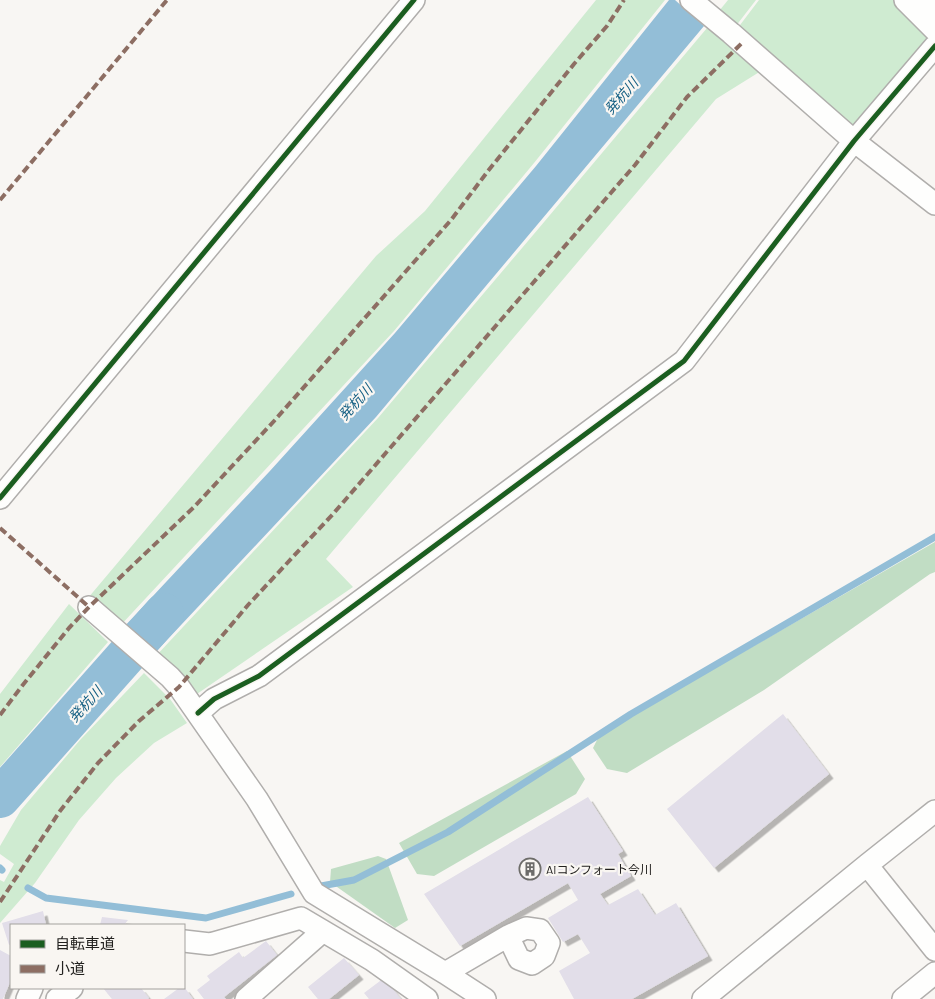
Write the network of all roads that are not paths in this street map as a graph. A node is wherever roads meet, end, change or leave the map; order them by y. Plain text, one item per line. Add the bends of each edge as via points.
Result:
1 (414, 0) edge
2 (691, 0) edge
3 (904, 0) edge
4 (926, 0) edge
5 (935, 10) edge
6 (935, 30) edge
7 (935, 46) edge
8 (854, 141) junction
9 (935, 204) edge
10 (0, 498) edge
11 (89, 607) dead end
12 (198, 713) junction
13 (935, 811) edge
14 (866, 865) junction
15 (323, 931) junction
16 (508, 936) dead end
17 (185, 941) edge
18 (935, 950) edge
19 (445, 973) junction
20 (935, 973) edge
21 (71, 989) edge
22 (460, 993) edge
23 (57, 999) edge
24 (246, 999) edge
25 (428, 999) edge
26 (485, 999) edge
27 (703, 999) edge
28 (903, 999) edge

1 - 10 street
2 - 8 street
3 - 6 street
4 - 5 highway
7 - 8 street
8 - 9 street
8 - 12 street via 684,361 259,676 214,699
11 - 12 street via 170,677
12 - 19 street via 257,799 314,893
13 - 14 street
14 - 18 street
14 - 27 street
15 - 17 street via 301,918 210,944
15 - 24 street
15 - 25 street
16 - 19 street
19 - 22 street
20 - 28 street
21 - 23 street
22 - 26 street

